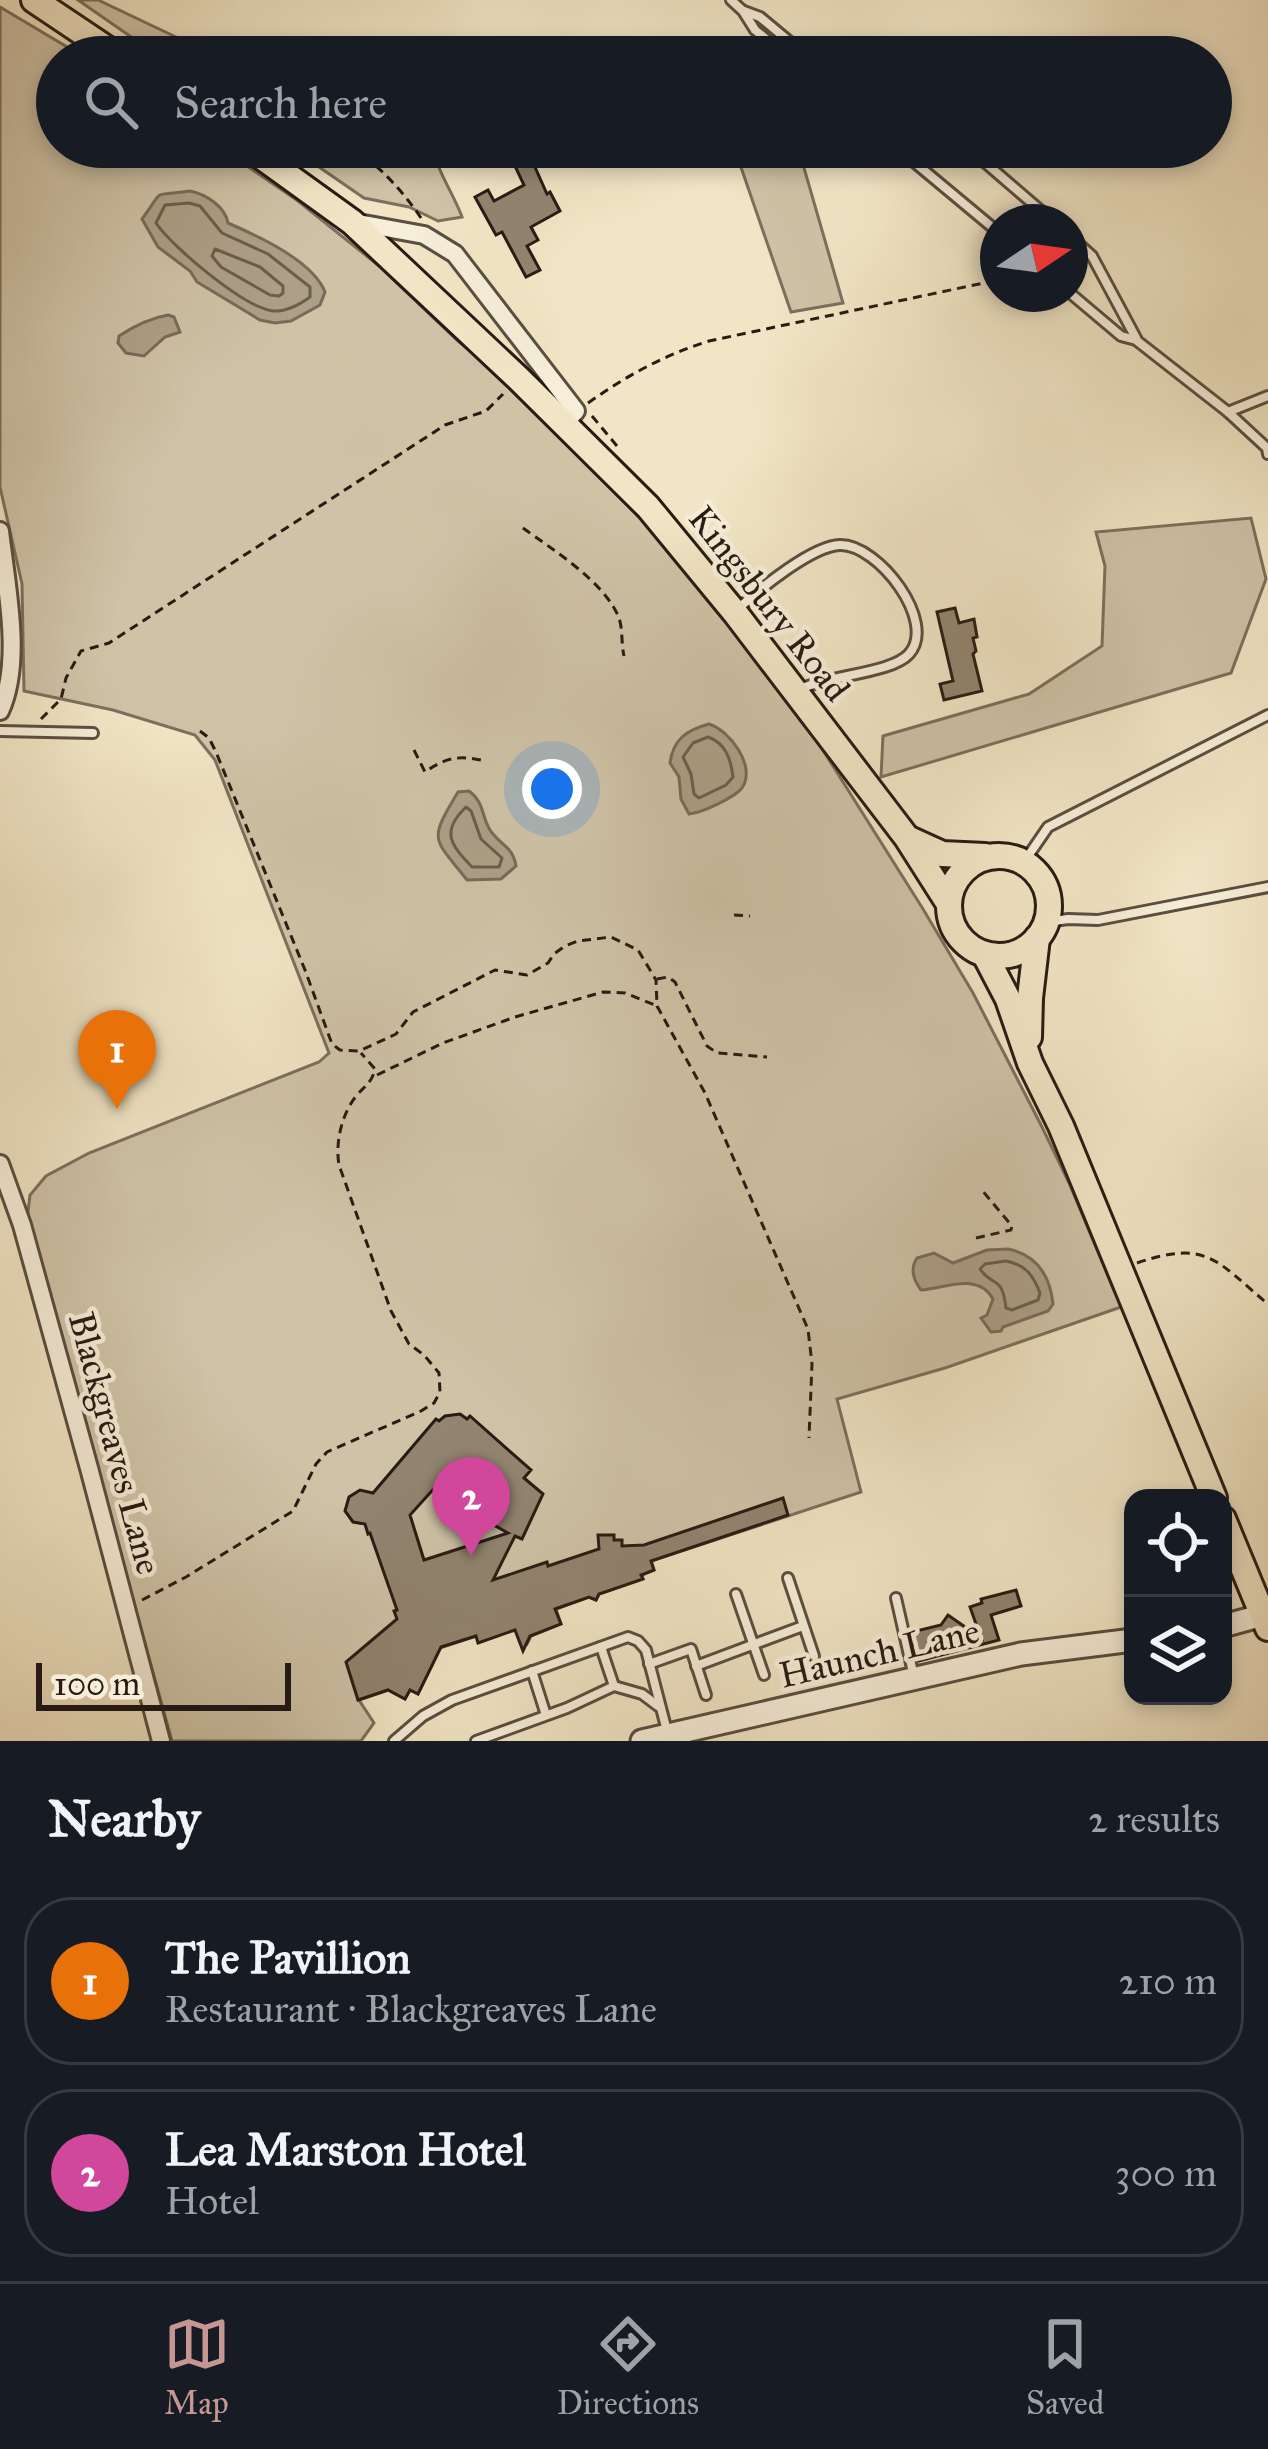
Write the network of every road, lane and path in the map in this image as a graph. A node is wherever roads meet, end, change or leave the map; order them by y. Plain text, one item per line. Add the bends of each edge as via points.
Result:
1 (34, 0) edge
2 (730, 0) edge
3 (743, 11) junction
4 (87, 36) edge
5 (762, 36) edge
6 (783, 36) edge
7 (277, 168) edge
8 (379, 168) edge
9 (921, 168) edge
10 (991, 168) edge
11 (1033, 204) edge
12 (980, 217) edge
13 (352, 222) junction
14 (426, 237) junction
15 (1088, 252) edge
16 (980, 284) edge
17 (1088, 308) edge
18 (1136, 340) junction
19 (518, 378) junction
20 (1268, 396) edge
21 (1228, 412) junction
22 (570, 417) junction
23 (1268, 454) edge
24 (523, 527) dead end
25 (0, 531) edge
26 (736, 614) junction
27 (624, 656) dead end
28 (796, 692) junction
29 (0, 711) edge
30 (1268, 715) edge
31 (0, 731) edge
32 (200, 731) dead end
33 (28, 732) junction
34 (93, 733) dead end
35 (414, 750) dead end
36 (485, 761) dead end
37 (907, 838) junction
38 (987, 856) junction
39 (1024, 862) junction
40 (1268, 886) edge
41 (949, 904) junction
42 (734, 915) dead end
43 (751, 916) dead end
44 (1042, 930) junction
45 (985, 955) junction
46 (656, 980) junction
47 (657, 1006) junction
48 (359, 1052) junction
49 (767, 1058) dead end
50 (1030, 1063) junction
51 (375, 1076) junction
52 (0, 1164) edge
53 (981, 1189) dead end
54 (976, 1238) dead end
55 (1119, 1269) junction
56 (1268, 1304) edge
57 (809, 1438) dead end
58 (1210, 1489) edge
59 (1232, 1541) edge
60 (788, 1578) dead end
61 (736, 1594) dead end
62 (896, 1598) dead end
63 (127, 1608) junction
64 (1266, 1622) edge
65 (803, 1625) junction
66 (1232, 1625) edge
67 (1124, 1641) edge
68 (752, 1645) junction
69 (601, 1647) junction
70 (814, 1656) dead end
71 (649, 1664) junction
72 (696, 1666) junction
73 (532, 1671) junction
74 (764, 1675) dead end
75 (914, 1678) junction
76 (614, 1686) junction
77 (706, 1695) dead end
78 (659, 1707) junction
79 (546, 1715) junction
80 (668, 1733) junction
81 (161, 1741) edge
82 (394, 1741) edge
83 (476, 1741) edge
84 (642, 1741) edge

1 - 4 main road
2 - 3 lane
3 - 5 lane
3 - 6 lane
7 - 13 main road, Kingsbury Road
8 - 14 path via 422,219
9 - 12 lane
10 - 11 lane
13 - 14 street, Kingsbury Road
13 - 19 main road, Kingsbury Road
14 - 22 street, Kingsbury Road via 455,254
15 - 18 lane
16 - 22 path via 693,346 637,370
17 - 18 lane
18 - 21 lane
19 - 22 main road, Kingsbury Road
19 - 33 path via 485,411 446,425 109,643 81,651 62,699
20 - 21 lane
21 - 23 lane
22 - 26 main road, Kingsbury Road
24 - 27 path via 607,598 620,620
25 - 29 street via 11,645
26 - 28 main road, Kingsbury Road
26 - 28 lane via 798,563 835,545 866,553 892,576 914,622 909,654
28 - 37 main road, Kingsbury Road
30 - 39 lane via 1048,827
31 - 33 lane
32 - 48 path via 216,752 332,1044
33 - 34 lane
35 - 36 path via 425,772 447,758
37 - 38 main road via 942,854
37 - 41 main road, Kingsbury Road
38 - 39 main road
38 - 41 main road via 956,878
39 - 44 main road, Kingsbury Road via 1046,888
40 - 44 lane
41 - 45 main road, Kingsbury Road via 955,932
42 - 43 path
44 - 45 main road via 1022,950
44 - 50 main road, Kingsbury Road
45 - 50 main road, Kingsbury Road
46 - 47 path
46 - 48 path via 630,945 611,937 578,941 527,975 495,970 412,1012 396,1034
46 - 49 path via 675,982 707,1046
47 - 51 path via 603,992 442,1042
47 - 57 path via 705,1094 808,1329
48 - 51 path
50 - 55 main road, Kingsbury Road
51 - 63 path via 349,1107 339,1165 391,1311 439,1373 440,1393 421,1411 327,1452 292,1511
52 - 63 street, Blackgreaves Lane
53 - 54 path via 1012,1226
55 - 56 path via 1193,1251
55 - 58 main road, Kingsbury Road
59 - 64 main road
60 - 65 lane
61 - 68 lane
62 - 75 lane
63 - 81 street, Blackgreaves Lane
64 - 66 street
65 - 68 lane
65 - 70 lane
67 - 75 street, Haunch Lane
68 - 72 lane
68 - 74 lane
69 - 71 lane via 628,1637
69 - 73 lane
69 - 76 lane
71 - 72 lane via 691,1649
71 - 78 lane
72 - 77 lane
73 - 79 lane
73 - 82 lane via 452,1700
75 - 80 street, Haunch Lane
76 - 78 lane
76 - 79 lane
78 - 80 lane
79 - 83 lane
80 - 84 street, Haunch Lane

